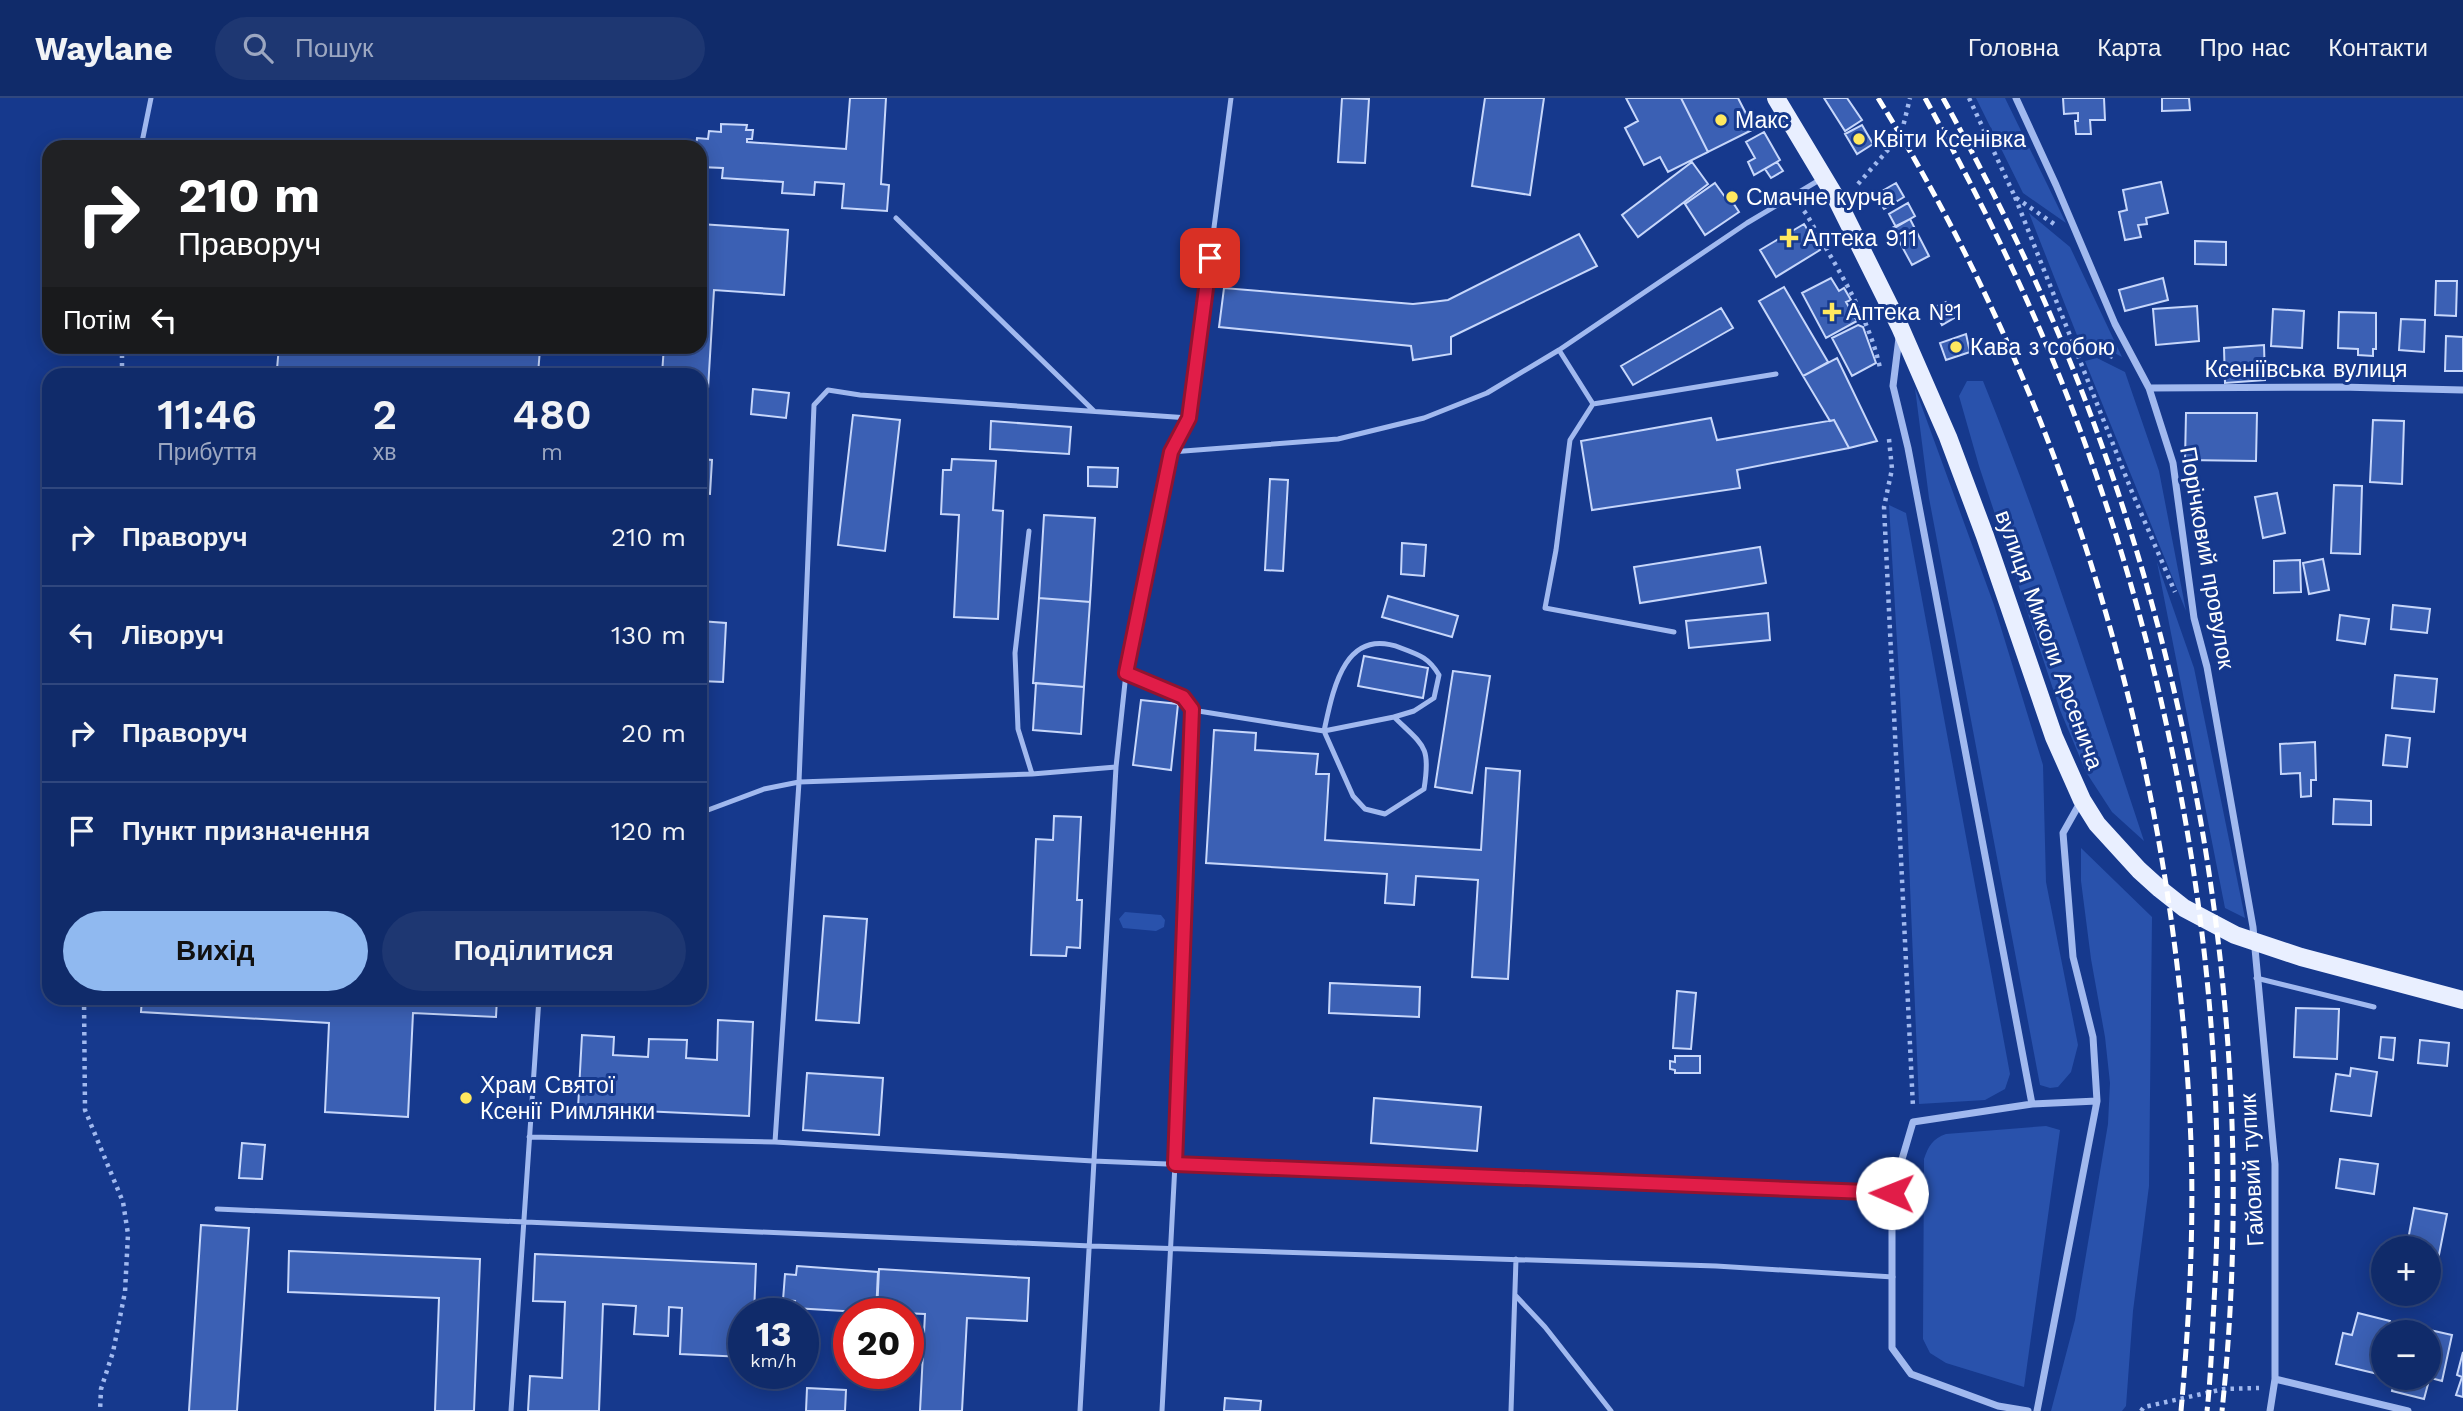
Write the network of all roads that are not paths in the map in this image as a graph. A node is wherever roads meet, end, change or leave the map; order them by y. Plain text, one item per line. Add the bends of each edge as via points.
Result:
1 (151, 98) edge
2 (1231, 98) edge
3 (1776, 98) edge
4 (2016, 98) edge
5 (142, 140) edge
6 (1823, 178) junction
7 (896, 218) dead end
8 (1900, 327) junction
9 (1559, 350) junction
10 (1776, 373) dead end
11 (2149, 388) junction
12 (2463, 390) edge
13 (1594, 404) junction
14 (1094, 411) junction
15 (1189, 418) junction
16 (1171, 452) junction
17 (1029, 531) dead end
18 (1674, 632) dead end
19 (1126, 673) junction
20 (1192, 709) junction
21 (1394, 717) junction
22 (1324, 731) junction
23 (1116, 767) junction
24 (1032, 774) junction
25 (799, 782) junction
26 (2082, 800) junction
27 (707, 810) edge
28 (2253, 927) joint
29 (2256, 978) junction
30 (2463, 1000) edge
31 (538, 1005) edge
32 (2374, 1007) dead end
33 (2097, 1101) junction
34 (2032, 1104) junction
35 (528, 1137) junction
36 (775, 1142) junction
37 (1093, 1161) junction
38 (1175, 1164) junction
39 (1892, 1193) junction
40 (217, 1209) dead end
41 (523, 1223) junction
42 (1091, 1246) junction
43 (1171, 1249) junction
44 (1516, 1259) junction
45 (1893, 1277) junction
46 (1515, 1295) junction
47 (2275, 1379) junction
48 (511, 1411) edge
49 (1080, 1411) edge
50 (1162, 1411) edge
51 (1511, 1411) edge
52 (1611, 1411) edge
53 (2028, 1411) edge
54 (2037, 1411) edge
55 (2270, 1411) edge
56 (2408, 1411) edge

1 - 5 lane
2 - 15 lane
3 - 6 main road, вулиця Миколи Арсенича
4 - 11 street, Порічковий провулок via 2115,324
6 - 8 main road, вулиця Миколи Арсенича
6 - 9 lane
7 - 14 lane
8 - 26 main road, вулиця Миколи Арсенича via 1971,499 2053,737
8 - 34 street via 1893,386
9 - 13 lane
9 - 16 lane via 1487,393 1424,418 1338,439
10 - 13 lane
11 - 12 street, Ксеніївська вулиця
11 - 28 street, Порічковий провулок via 2173,463 2194,618 2207,667
13 - 18 lane via 1570,440 1545,608
14 - 15 lane
14 - 25 lane via 828,390 814,405
15 - 16 lane
16 - 19 lane
17 - 24 lane via 1015,653 1017,729
19 - 20 lane via 1183,697
19 - 23 lane
20 - 22 lane
20 - 38 lane
21 - 22 lane
21 - 22 lane via 1425,747 1428,765 1424,789 1385,814 1365,809 1353,796
21 - 22 lane via 1434,698 1439,675 1431,662 1415,654 1389,643 1370,645 1348,657
23 - 24 lane
23 - 37 lane
24 - 25 lane
25 - 27 lane via 764,789
25 - 36 lane
26 - 30 main road, вулиця Миколи Арсенича via 2097,824 2139,870 2184,908 2235,935
26 - 33 street via 2063,833 2073,957 2093,1037
28 - 29 street, Гайовий тупик
29 - 32 lane
29 - 47 street, Гайовий тупик via 2276,1164
31 - 35 lane
33 - 34 street
33 - 54 street
34 - 39 street via 1913,1122
35 - 36 lane
35 - 41 lane
36 - 37 lane
37 - 38 lane
37 - 42 lane
38 - 39 lane
38 - 43 lane
39 - 45 street
40 - 41 lane
41 - 42 lane
41 - 48 lane
42 - 43 lane
42 - 49 lane
43 - 44 lane
43 - 50 lane
44 - 45 lane
44 - 46 lane
45 - 53 street via 1892,1348 1911,1374 1998,1406
46 - 51 lane
46 - 52 lane
47 - 55 street, Гайовий тупик
47 - 56 street

